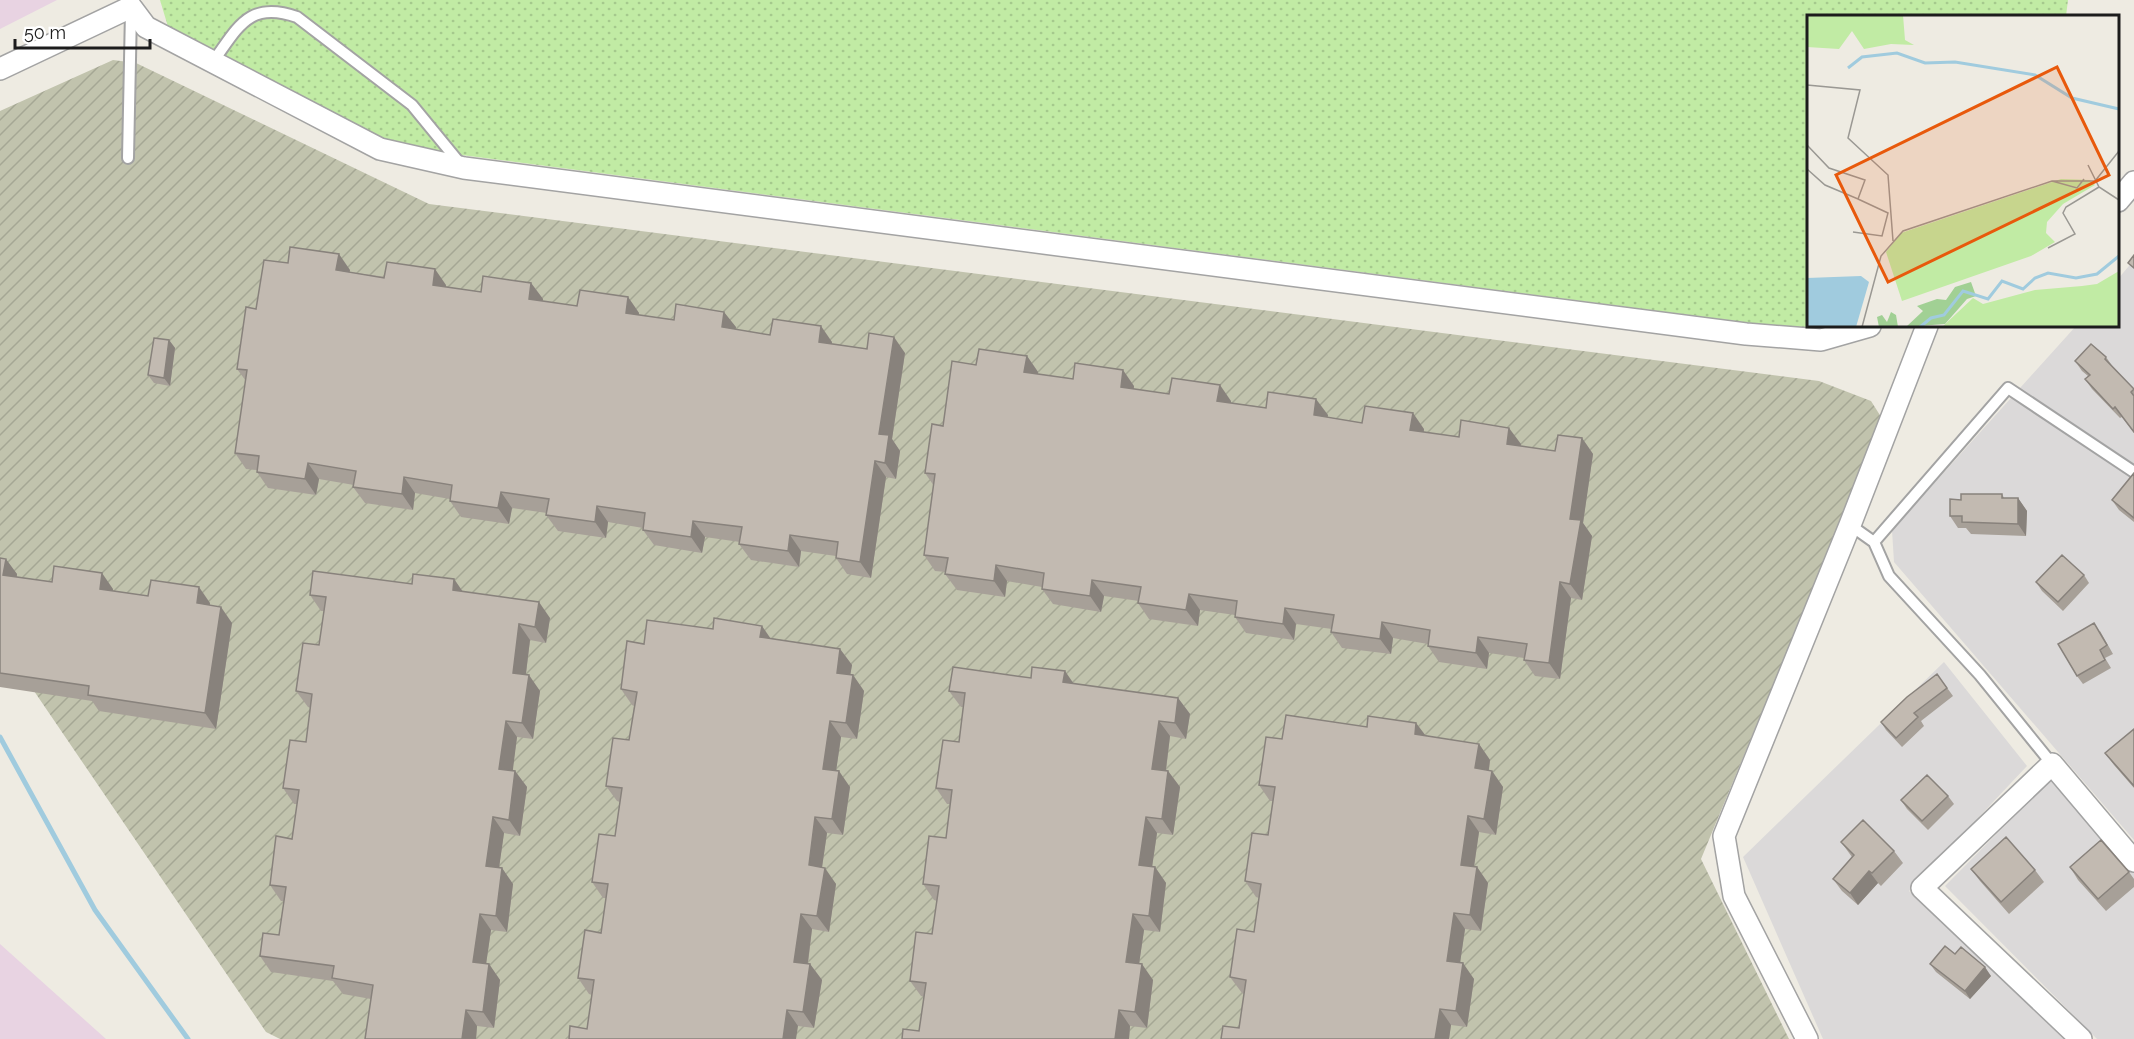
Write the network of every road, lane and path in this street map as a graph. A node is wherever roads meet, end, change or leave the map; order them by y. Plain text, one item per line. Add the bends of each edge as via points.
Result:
1 (132, 4) edge
2 (212, 63) junction
3 (0, 69) edge
4 (128, 158) dead end
5 (464, 168) junction
6 (2134, 182) edge
7 (2119, 200) edge
8 (1866, 327) edge
9 (1927, 327) edge
10 (2134, 472) edge
11 (1850, 525) junction
12 (1874, 542) junction
13 (2052, 764) junction
14 (2134, 861) edge
15 (1807, 1039) edge
16 (2081, 1039) edge

1 - 2 street via 146,27
1 - 3 street
1 - 4 lane
2 - 5 street via 380,149
2 - 5 lane via 244,20 262,12 297,17 412,105
5 - 8 street via 1746,334 1821,340
6 - 7 street
9 - 11 street
10 - 12 lane via 2008,388
11 - 12 lane
11 - 15 street via 1724,836 1734,896
12 - 13 lane via 1889,576 1980,675
13 - 14 street
13 - 16 street via 1922,888

